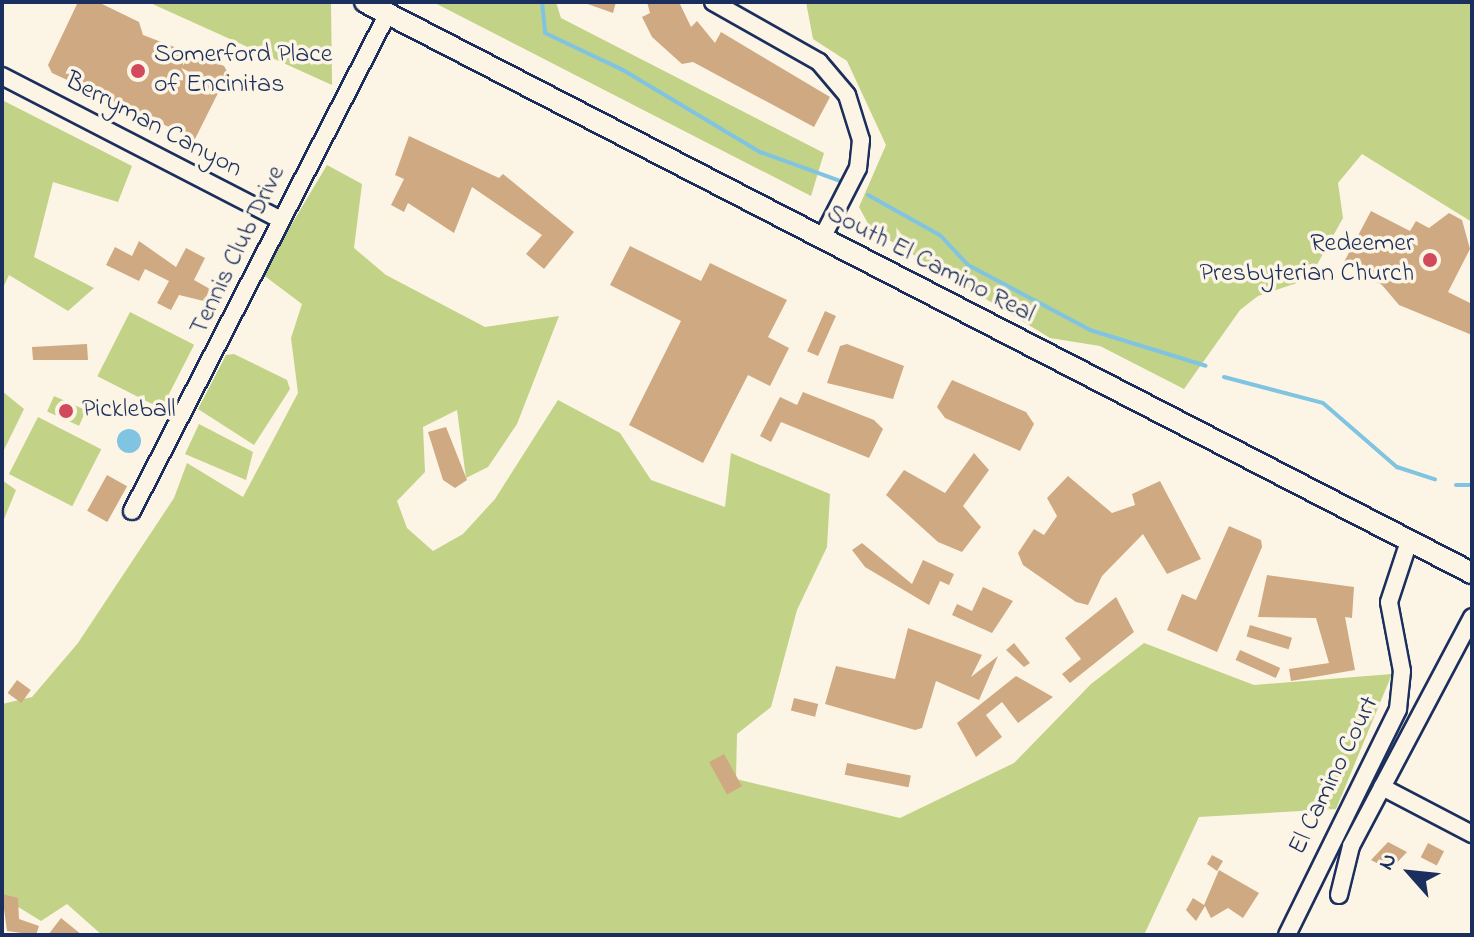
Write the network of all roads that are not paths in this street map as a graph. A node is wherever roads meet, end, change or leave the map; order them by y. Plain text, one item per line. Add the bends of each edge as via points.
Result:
1 (365, 2) edge
2 (713, 2) edge
3 (388, 13) junction
4 (2, 76) edge
5 (281, 220) junction
6 (822, 238) junction
7 (132, 511) dead end
8 (1409, 541) junction
9 (1472, 573) edge
10 (1472, 617) edge
11 (1466, 642) edge
12 (1382, 787) junction
13 (1472, 834) edge
14 (1339, 895) dead end
15 (1287, 935) edge

1 - 3 main road, South El Camino Real
2 - 6 street via 819,62 847,95 861,140 858,168
3 - 5 street, Tennis Club Drive
3 - 6 main road, South El Camino Real
4 - 5 street, Berryman Canyon
5 - 7 street, Tennis Club Drive
6 - 8 main road, South El Camino Real
8 - 9 main road, South El Camino Real
8 - 15 street, El Camino Court via 1389,602 1402,671 1398,709
10 - 11 street
11 - 12 street
12 - 13 street
12 - 14 street via 1351,846

